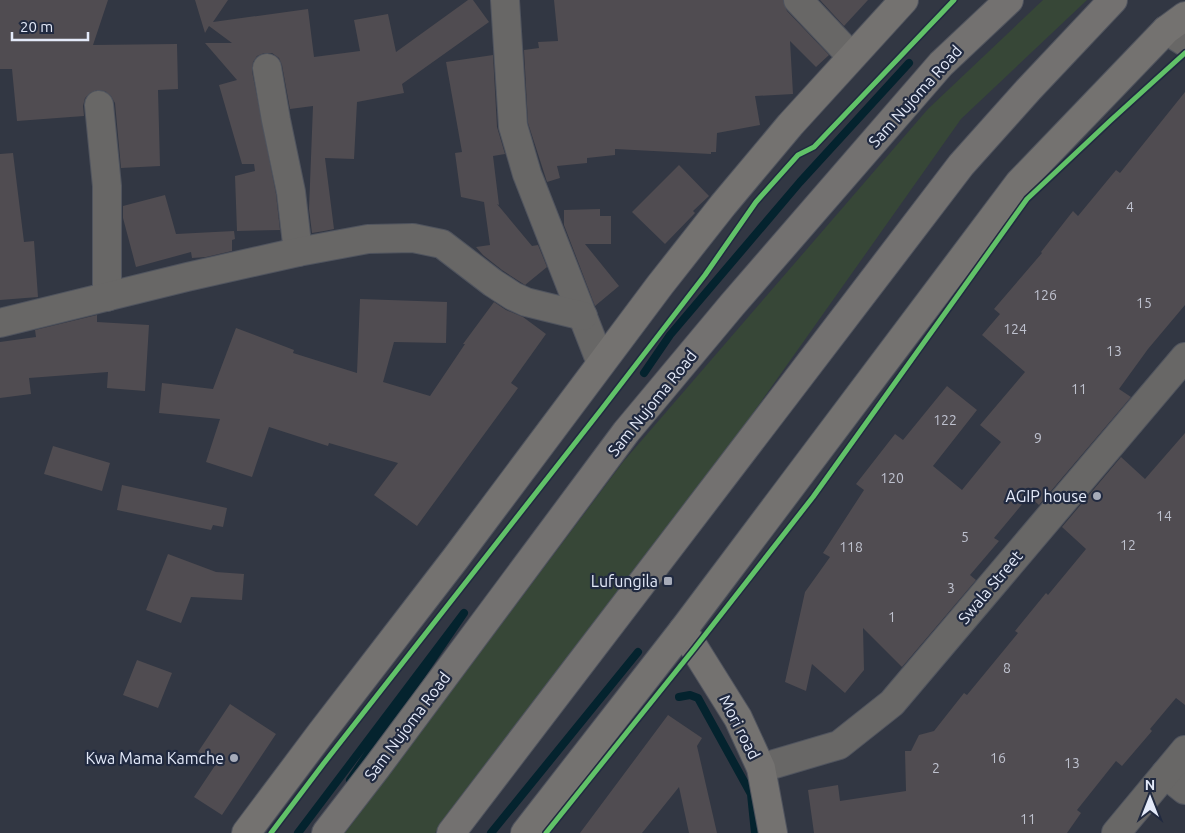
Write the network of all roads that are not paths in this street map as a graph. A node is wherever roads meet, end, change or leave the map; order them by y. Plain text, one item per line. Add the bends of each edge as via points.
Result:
1 (506, 0) edge
2 (798, 0) edge
3 (904, 0) edge
4 (1009, 0) edge
5 (1113, 0) edge
6 (1179, 29) edge
7 (851, 56) junction
8 (267, 68) dead end
9 (99, 105) dead end
10 (298, 252) junction
11 (107, 296) junction
12 (583, 316) junction
13 (0, 323) edge
14 (1185, 357) edge
15 (602, 363) junction
16 (683, 630) junction
17 (1185, 750) edge
18 (761, 768) junction
19 (1175, 782) edge
20 (246, 833) edge
21 (326, 833) edge
22 (451, 833) edge
23 (525, 833) edge
24 (772, 833) edge
25 (1116, 833) edge

1 - 12 street via 513,126 527,174
2 - 7 street
3 - 7 street
4 - 21 main road, Sam Nujoma Road via 935,70 626,432
5 - 22 main road via 960,165
6 - 16 street via 1019,183
7 - 15 street via 723,205
8 - 10 street via 292,192
9 - 11 street via 107,186
10 - 11 street
10 - 12 street via 368,239 413,238 442,244 512,296
11 - 13 street
12 - 15 street
14 - 18 street, Swala Street via 892,703 839,745
15 - 20 street
16 - 18 street, Mori road via 738,718
16 - 23 street
17 - 19 street
18 - 24 street, Mori road
19 - 25 street

